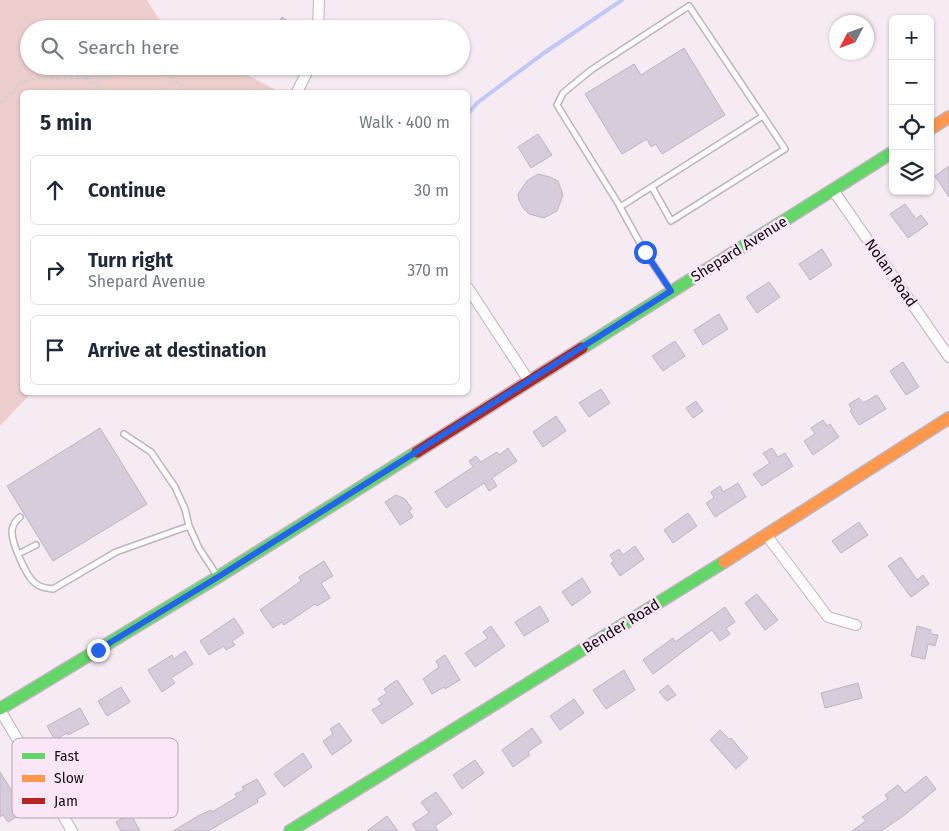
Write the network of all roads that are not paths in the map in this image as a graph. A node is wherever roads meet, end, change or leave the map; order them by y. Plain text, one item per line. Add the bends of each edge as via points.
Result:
1 (319, 0) edge
2 (318, 20) edge
3 (306, 75) edge
4 (298, 90) edge
5 (763, 116) junction
6 (949, 117) edge
7 (934, 126) edge
8 (889, 154) edge
9 (652, 187) junction
10 (832, 190) junction
11 (621, 208) junction
12 (470, 291) edge
13 (671, 291) junction
14 (949, 357) edge
15 (529, 381) junction
16 (949, 418) edge
17 (124, 434) dead end
18 (20, 517) dead end
19 (188, 526) junction
20 (767, 536) junction
21 (36, 545) dead end
22 (18, 554) junction
23 (218, 577) junction
24 (856, 625) dead end
25 (0, 710) edge
26 (17, 738) edge
27 (64, 818) edge
28 (72, 831) edge
29 (290, 831) edge

1 - 2 street
3 - 4 street
5 - 9 lane
5 - 9 lane via 785,149 672,221
5 - 11 lane via 689,6 592,70 563,93 557,105
6 - 7 main road
8 - 10 main road, Shepard Avenue
9 - 11 lane
10 - 13 main road, Shepard Avenue
10 - 14 street, Nolan Road
11 - 13 lane
12 - 15 street
13 - 15 main road, Shepard Avenue
15 - 23 main road, Shepard Avenue
16 - 20 main road, Bender Road
17 - 19 lane via 151,452 175,487 185,509
18 - 22 lane via 12,528
19 - 22 lane via 116,552 54,589 36,585
19 - 23 lane
20 - 24 street via 828,617
20 - 29 main road, Bender Road
21 - 22 lane
23 - 25 main road, Shepard Avenue
25 - 26 street
27 - 28 street

